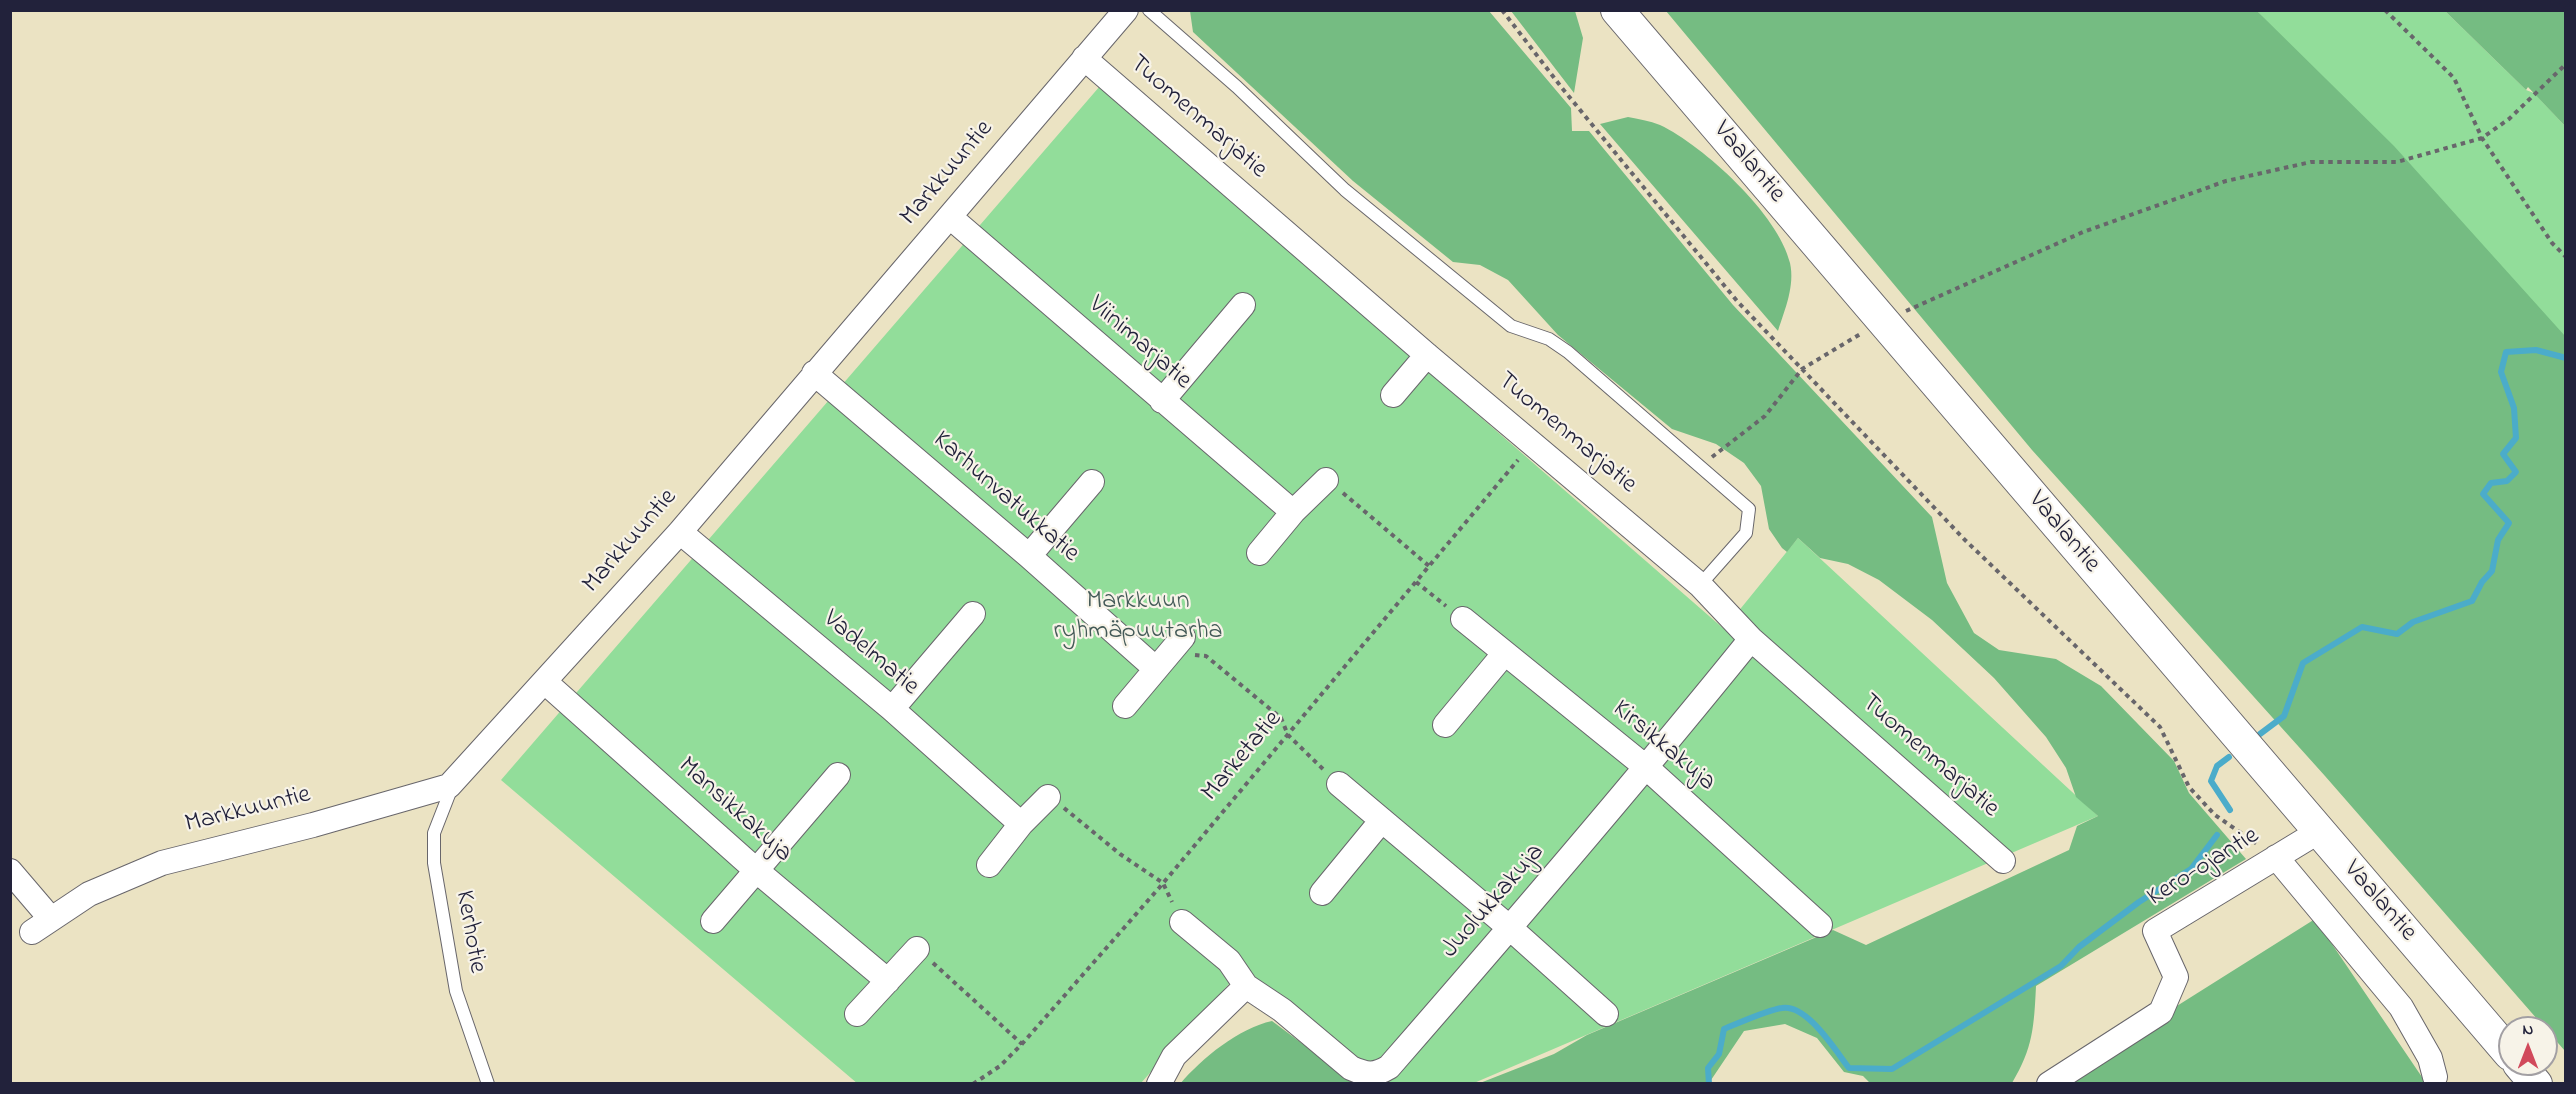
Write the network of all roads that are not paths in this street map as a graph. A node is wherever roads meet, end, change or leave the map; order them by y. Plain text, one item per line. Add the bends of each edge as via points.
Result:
1 (1126, 10) edge
2 (1149, 10) edge
3 (1617, 10) edge
4 (1084, 58) junction
5 (950, 217) junction
6 (1243, 305) dead end
7 (1427, 355) junction
8 (814, 374) junction
9 (1393, 395) dead end
10 (1162, 401) junction
11 (1326, 480) road end
12 (1092, 482) dead end
13 (1293, 512) junction
14 (680, 532) junction
15 (1259, 553) dead end
16 (1029, 556) junction
17 (1700, 585) junction
18 (973, 614) dead end
19 (1463, 619) road end
20 (1751, 639) junction
21 (1504, 654) junction
22 (545, 682) junction
23 (1125, 706) dead end
24 (892, 709) junction
25 (1445, 725) dead end
26 (1647, 768) junction
27 (838, 775) dead end
28 (1339, 784) road end
29 (449, 786) junction
30 (1048, 796) road end
31 (1382, 820) junction
32 (1021, 824) junction
33 (2318, 832) junction
34 (2276, 857) junction
35 (2003, 861) dead end
36 (989, 865) dead end
37 (10, 871) edge
38 (757, 871) junction
39 (1322, 893) dead end
40 (713, 921) dead end
41 (1182, 922) dead end
42 (1820, 925) dead end
43 (1510, 928) junction
44 (917, 949) road end
45 (888, 981) junction
46 (1246, 986) junction
47 (857, 1014) dead end
48 (1606, 1014) dead end
49 (2498, 1040) edge
50 (2435, 1077) dead end
51 (489, 1083) edge
52 (1159, 1083) edge
53 (2049, 1083) edge

1 - 4 street, Markkuuntie
2 - 17 lane via 1354,198 1512,326 1549,339 1568,352 1749,509 1746,533
3 - 33 street, Vaalantie
4 - 5 street, Markkuuntie
4 - 7 street, Tuomenmarjatie
5 - 8 street, Markkuuntie
5 - 10 street, Viinimarjatie
6 - 10 street
7 - 9 street
7 - 17 street, Tuomenmarjatie
8 - 14 street, Markkuuntie
8 - 16 street, Karhunvatukkatie
10 - 13 street, Viinimarjatie
11 - 13 street
12 - 16 street
13 - 15 street
14 - 22 street, Markkuuntie
14 - 24 street, Vadelmatie
16 - 23 street, Karhunvatukkatie via 1170,653
17 - 20 street, Tuomenmarjatie
18 - 24 street
19 - 21 street, Kirsikkakuja
20 - 26 street, Juolukkakuja
20 - 35 street, Tuomenmarjatie
21 - 25 street
21 - 26 street, Kirsikkakuja
22 - 29 street, Markkuuntie
22 - 38 street, Mansikkakuja
24 - 32 street, Vadelmatie
26 - 42 street, Kirsikkakuja
26 - 43 street, Juolukkakuja
27 - 38 street
28 - 31 street
29 - 37 street, Markkuuntie via 162,863 89,894 41,926
29 - 51 lane, Kerhotie via 434,833 434,863 456,991
30 - 32 street
31 - 39 street
31 - 43 street
32 - 36 street
33 - 34 street, Kero-ojantie
33 - 49 street, Vaalantie
34 - 50 street via 2401,1007 2430,1059
34 - 53 street, Kero-ojantie via 2155,931 2176,976 2161,1012
38 - 40 street
38 - 45 street, Mansikkakuja
41 - 46 street, Juolukkakuja via 1228,961
43 - 46 street, Juolukkakuja via 1389,1067 1376,1074 1351,1068 1282,1010
43 - 48 street
44 - 45 street
45 - 47 street
46 - 52 street via 1174,1056

